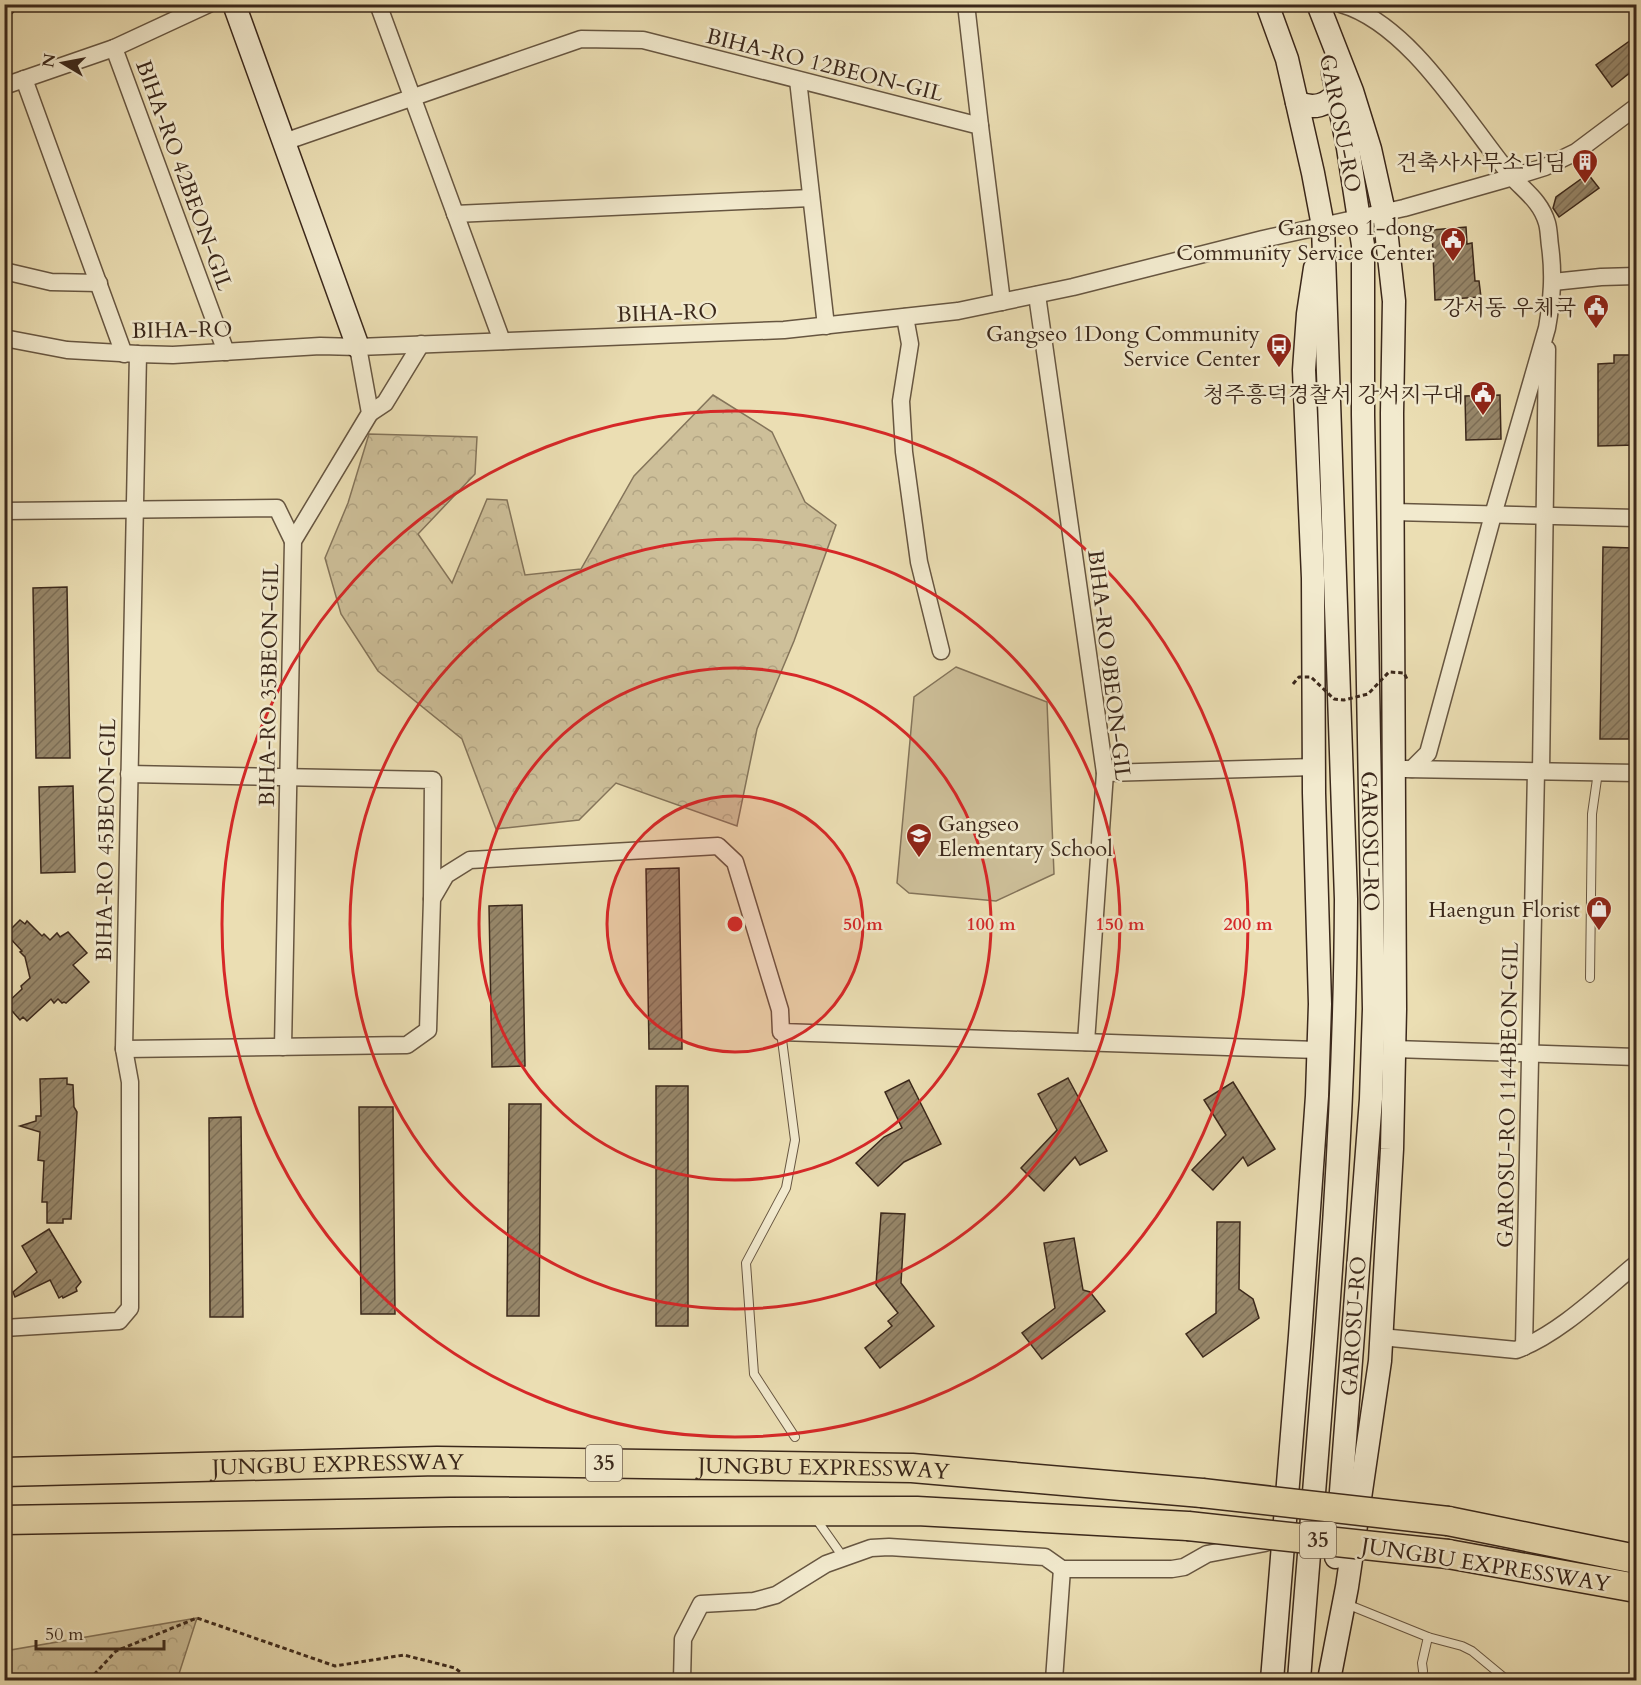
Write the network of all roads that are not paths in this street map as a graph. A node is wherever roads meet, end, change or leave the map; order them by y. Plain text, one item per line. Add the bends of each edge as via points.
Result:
1 (208, 4) edge
2 (234, 4) edge
3 (378, 4) edge
4 (966, 4) edge
5 (1267, 4) edge
6 (1317, 4) edge
7 (1341, 4) edge
8 (114, 48) junction
9 (24, 79) junction
10 (798, 80) junction
11 (4, 86) edge
12 (1338, 92) junction
13 (413, 98) junction
14 (1297, 102) junction
15 (1636, 107) edge
16 (980, 126) junction
17 (284, 142) junction
18 (1513, 177) junction
19 (812, 198) junction
20 (1384, 212) junction
21 (455, 214) junction
22 (1360, 217) junction
23 (1323, 225) junction
24 (4, 271) edge
25 (1636, 276) edge
26 (1553, 282) junction
27 (99, 283) junction
28 (1037, 295) junction
29 (1002, 302) junction
30 (905, 317) junction
31 (826, 326) junction
32 (1547, 328) junction
33 (4, 338) edge
34 (502, 341) junction
35 (421, 344) junction
36 (358, 347) junction
37 (226, 352) junction
38 (131, 354) junction
39 (370, 413) junction
40 (4, 511) edge
41 (134, 511) junction
42 (1393, 512) junction
43 (1493, 515) junction
44 (1544, 517) junction
45 (1636, 518) edge
46 (293, 541) junction
47 (941, 651) dead end
48 (1314, 767) junction
49 (1341, 768) junction
50 (1370, 768) junction
51 (1403, 769) junction
52 (1538, 771) junction
53 (1598, 772) junction
54 (1105, 773) junction
55 (1636, 773) edge
56 (129, 774) junction
57 (289, 778) junction
58 (432, 900) junction
59 (1590, 978) dead end
60 (781, 1032) junction
61 (1086, 1042) junction
62 (284, 1047) junction
63 (124, 1049) junction
64 (1394, 1049) junction
65 (1318, 1050) junction
66 (1530, 1053) junction
67 (1636, 1057) edge
68 (1636, 1264) edge
69 (4, 1328) edge
70 (1381, 1337) junction
71 (1524, 1347) junction
72 (795, 1437) dead end
73 (4, 1472) edge
74 (4, 1520) edge
75 (819, 1523) dead end
76 (1284, 1540) junction
77 (843, 1557) junction
78 (1636, 1559) edge
79 (1062, 1569) junction
80 (1636, 1588) edge
81 (1344, 1603) junction
82 (1428, 1637) junction
83 (1423, 1671) dead end
84 (682, 1680) edge
85 (1054, 1680) edge
86 (1272, 1680) edge
87 (1299, 1680) edge
88 (1328, 1680) edge
89 (1507, 1680) edge

1 - 8 street
2 - 17 main road
3 - 13 street
4 - 16 street
5 - 14 main road, GAROSU-RO via 1287,59
6 - 12 main road, GAROSU-RO
6 - 20 main road via 1371,149
7 - 18 street via 1371,17 1404,45 1448,91
8 - 9 street
8 - 37 street, BIHA-RO 42BEON-GIL
9 - 11 street
9 - 27 street
10 - 13 street, BIHA-RO 12BEON-GIL via 644,40 581,39
10 - 16 street, BIHA-RO 12BEON-GIL
10 - 19 street
12 - 14 main road via 1324,105
12 - 22 main road, GAROSU-RO
13 - 17 street, BIHA-RO 12BEON-GIL
13 - 21 street
14 - 23 main road, GAROSU-RO
15 - 18 street, BIHA-RO via 1576,152
16 - 29 street
17 - 36 main road
18 - 20 street, BIHA-RO
18 - 26 street via 1537,201 1547,223
19 - 21 street
19 - 31 street
20 - 22 street, BIHA-RO
20 - 42 main road via 1394,301
21 - 34 street
22 - 23 street, BIHA-RO
22 - 50 main road, GAROSU-RO
23 - 28 street, BIHA-RO
23 - 48 main road, GAROSU-RO via 1308,314 1304,370 1313,578
23 - 49 main road, GAROSU-RO
24 - 27 street via 51,282
25 - 26 street
26 - 32 street
27 - 38 street
28 - 29 street, BIHA-RO
28 - 54 street, BIHA-RO 9BEON-GIL
29 - 30 street, BIHA-RO
30 - 31 street, BIHA-RO
30 - 47 street via 910,344 901,401 904,452 919,562
31 - 34 street, BIHA-RO
32 - 43 street
32 - 44 street, GAROSU-RO 1144BEON-GIL
33 - 38 street, BIHA-RO via 67,350
34 - 35 street, BIHA-RO
35 - 36 street, BIHA-RO
35 - 39 street, BIHA-RO 35BEON-GIL via 385,403
36 - 37 street, BIHA-RO
36 - 39 street
37 - 38 street, BIHA-RO
38 - 41 street, BIHA-RO 45BEON-GIL
39 - 46 street, BIHA-RO 35BEON-GIL
40 - 41 street
41 - 46 street via 277,508
41 - 56 street, BIHA-RO 45BEON-GIL
42 - 43 street
42 - 51 main road
43 - 44 street
43 - 51 street via 1428,753
44 - 45 street
44 - 52 street, GAROSU-RO 1144BEON-GIL
46 - 57 street, BIHA-RO 35BEON-GIL
48 - 54 street
48 - 65 main road, GAROSU-RO
49 - 50 street
49 - 87 main road, GAROSU-RO via 1345,1009
50 - 51 street
50 - 88 main road, GAROSU-RO via 1374,1009 1371,1099
51 - 52 street
51 - 64 main road
52 - 53 street
52 - 66 street, GAROSU-RO 1144BEON-GIL
53 - 55 street
53 - 59 lane via 1592,814
54 - 61 street, BIHA-RO 9BEON-GIL
56 - 57 street
56 - 63 street, BIHA-RO 45BEON-GIL
57 - 58 street via 433,780
57 - 62 street, BIHA-RO 35BEON-GIL
58 - 60 street via 446,875 470,860 718,846 735,862 780,1010
58 - 62 street via 428,1030 407,1045
60 - 61 street
60 - 72 lane via 795,1140 786,1188 746,1263 754,1374
61 - 65 street
62 - 63 street
63 - 69 street, BIHA-RO 45BEON-GIL via 130,1082 130,1308 119,1321
64 - 66 street
64 - 70 main road
65 - 76 main road, GAROSU-RO
66 - 67 street
66 - 71 street, GAROSU-RO 1144BEON-GIL
68 - 71 street via 1551,1332
70 - 71 street via 1515,1350
70 - 81 main road
73 - 78 highway, JUNGBU EXPRESSWAY / 35, bridge via 438,1461 924,1468 1202,1493 1448,1521
74 - 80 highway, JUNGBU EXPRESSWAY / 35, bridge via 450,1512 917,1511 1188,1526 1448,1554
75 - 77 lane
76 - 79 street via 1207,1554 1172,1569
76 - 86 main road, GAROSU-RO
77 - 79 street via 889,1547 1045,1557
77 - 84 street via 776,1595 754,1601 701,1604 683,1640
79 - 85 street
81 - 82 lane
81 - 88 main road
82 - 83 lane
82 - 89 lane via 1472,1651

